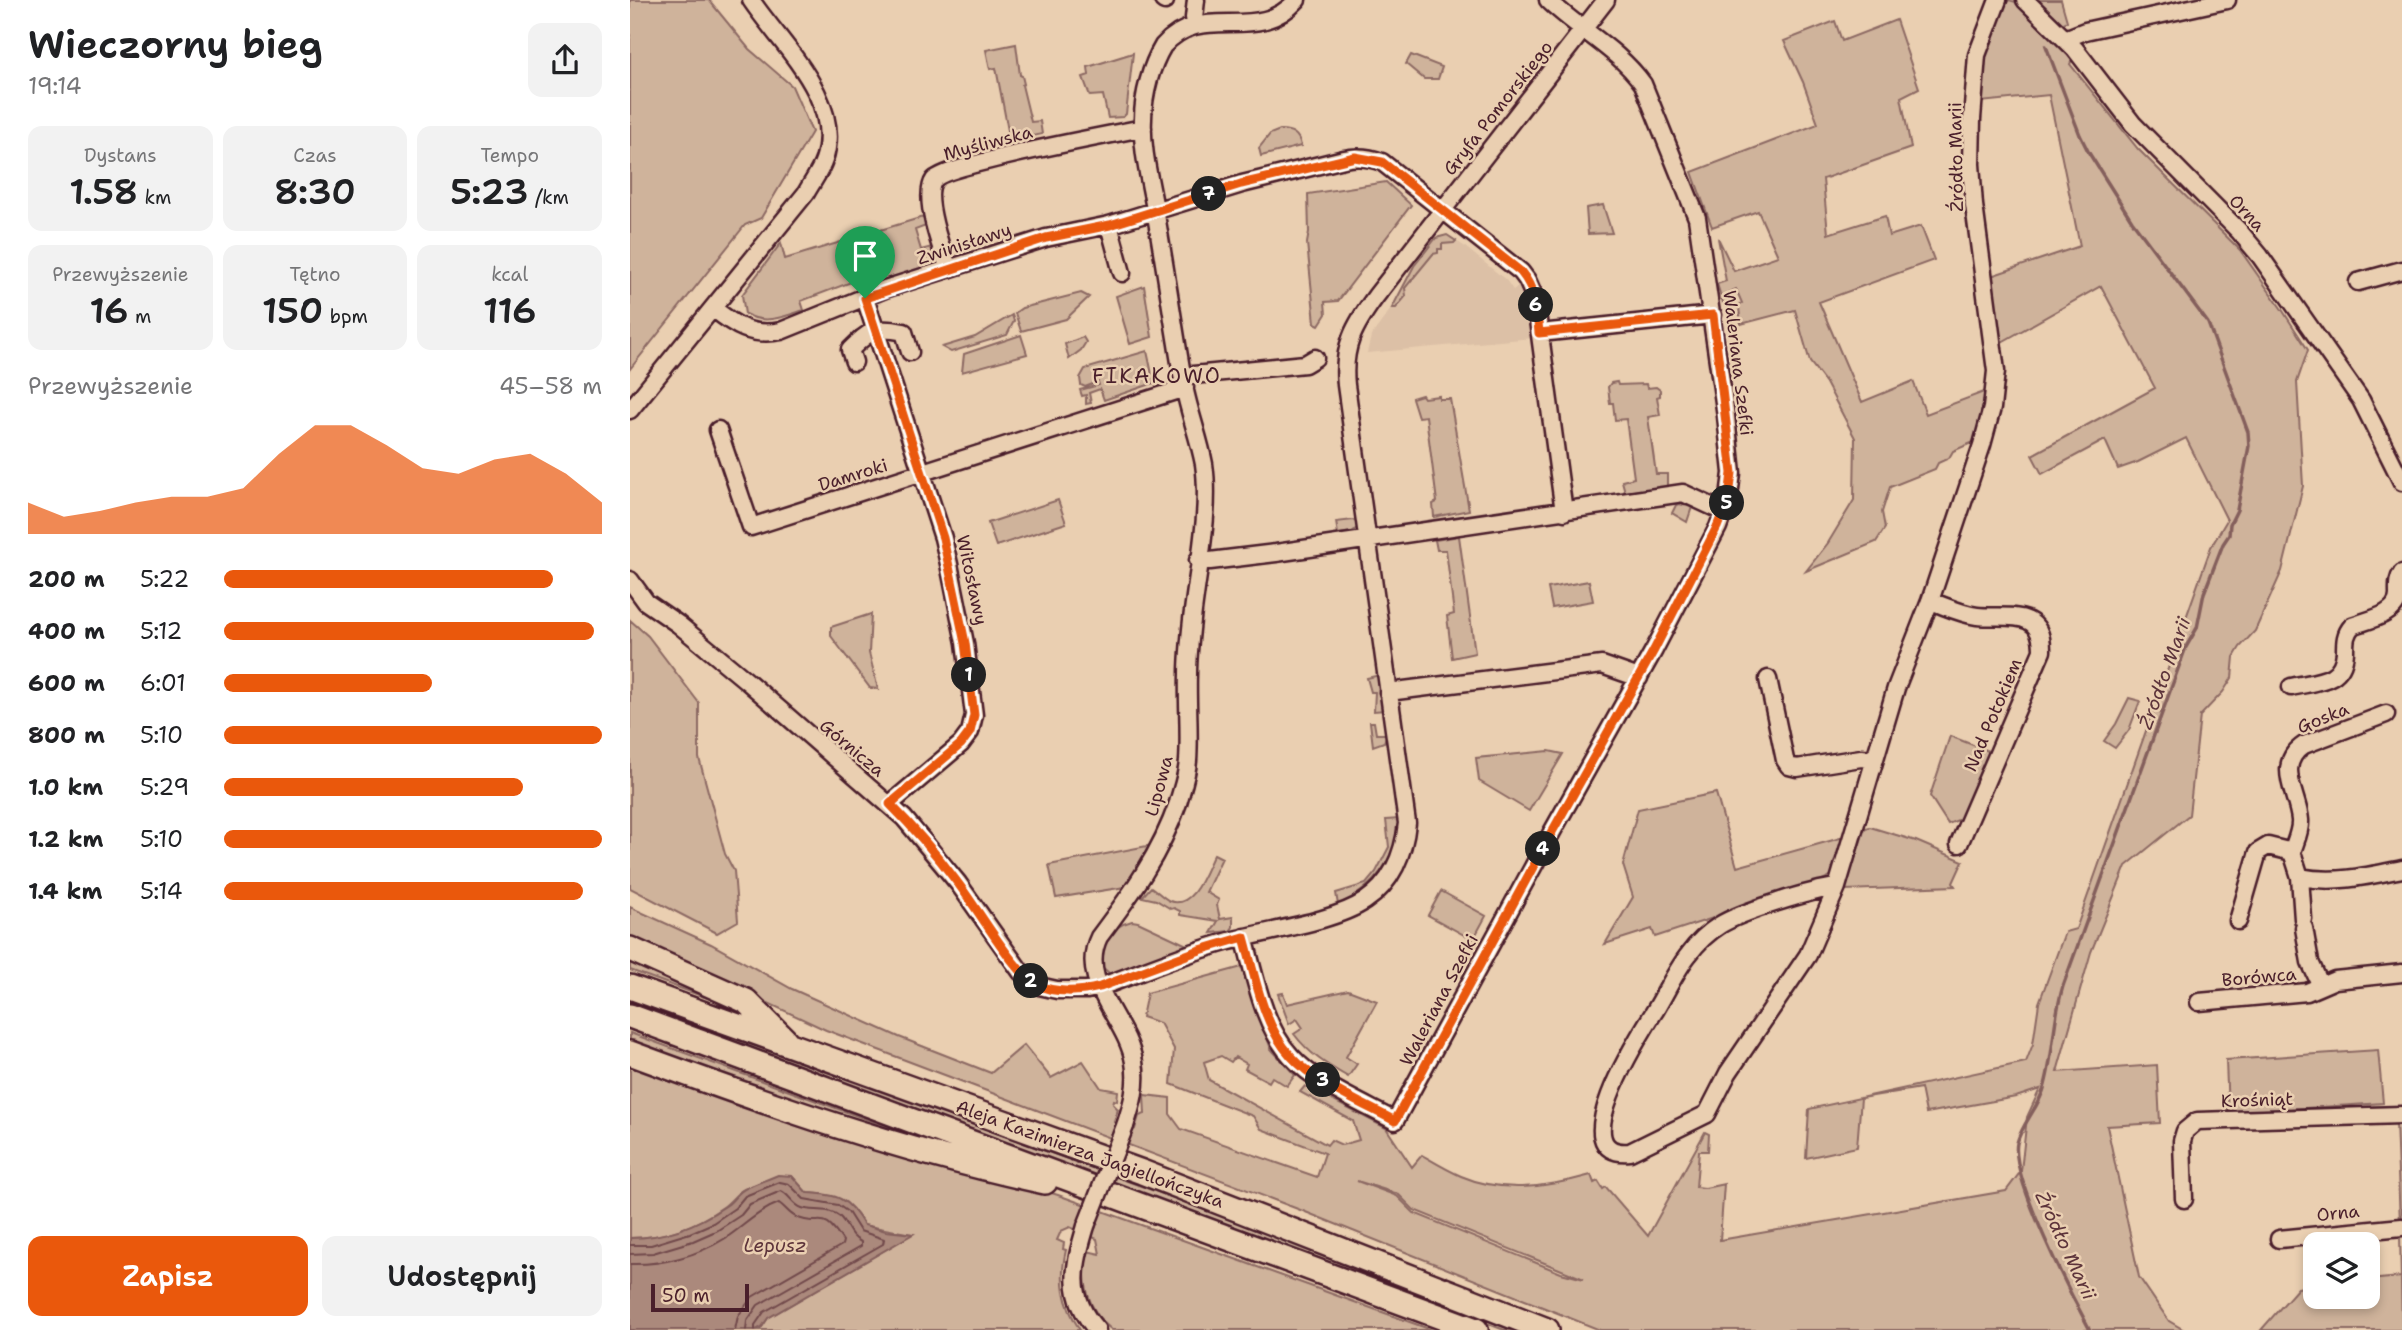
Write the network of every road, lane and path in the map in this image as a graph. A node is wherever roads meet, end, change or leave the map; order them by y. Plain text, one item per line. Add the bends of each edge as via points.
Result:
1 (751, 0) edge
2 (1196, 0) edge
3 (1297, 0) edge
4 (1548, 0) edge
5 (1606, 0) edge
6 (1998, 0) edge
7 (2025, 0) edge
8 (2227, 0) edge
9 (1194, 18) junction
10 (1583, 30) junction
11 (2064, 38) junction
12 (1143, 128) junction
13 (1156, 210) junction
14 (1444, 210) junction
15 (1110, 225) junction
16 (949, 269) junction
17 (2402, 270) edge
18 (1122, 273) dead end
19 (2358, 282) dead end
20 (865, 298) junction
21 (713, 308) junction
22 (1713, 315) junction
23 (876, 330) junction
24 (1539, 333) junction
25 (910, 352) dead end
26 (1315, 358) dead end
27 (854, 362) dead end
28 (1184, 382) junction
29 (630, 410) edge
30 (718, 430) dead end
31 (922, 474) junction
32 (2402, 482) edge
33 (1564, 512) junction
34 (1724, 512) junction
35 (1367, 538) junction
36 (1198, 560) junction
37 (2402, 573) edge
38 (630, 580) edge
39 (1930, 601) junction
40 (1639, 678) junction
41 (1768, 679) dead end
42 (2291, 687) dead end
43 (1388, 692) junction
44 (2386, 714) dead end
45 (1874, 759) junction
46 (890, 804) junction
47 (1959, 845) dead end
48 (2292, 852) junction
49 (2402, 869) edge
50 (2300, 877) junction
51 (1836, 887) junction
52 (2238, 922) dead end
53 (2304, 924) joint
54 (1244, 937) junction
55 (630, 949) edge
56 (2402, 973) edge
57 (2321, 986) junction
58 (630, 987) edge
59 (1100, 987) junction
60 (2199, 1002) dead end
61 (630, 1016) edge
62 (790, 1044) junction
63 (630, 1053) edge
64 (2402, 1115) edge
65 (1127, 1199) junction
66 (2184, 1199) dead end
67 (2402, 1227) edge
68 (2279, 1239) dead end
69 (1097, 1330) edge
70 (1476, 1330) edge
71 (1547, 1330) edge

1 - 21 street via 820,95 827,117 827,148 806,192
2 - 9 street
3 - 9 street via 1271,17
4 - 10 street
5 - 10 street, Gryfa Pomorskiego
6 - 39 street, Źródło Marii via 1976,62 1971,164 1996,385 1982,445
7 - 11 street, Orna
8 - 11 street
9 - 12 street via 1171,35 1161,50 1148,88
10 - 14 street, Gryfa Pomorskiego
10 - 22 street, Waleriana Szefki via 1631,66 1647,93 1694,206
11 - 32 street, Orna via 2133,124 2260,256 2356,392
12 - 13 street
12 - 16 street, Myśliwska via 1007,156 944,173 934,180 929,192 932,214
13 - 14 street via 1355,157 1382,162
13 - 15 street, Zwinisławy
13 - 28 street, Lipowa
14 - 24 street via 1521,272 1535,298
14 - 35 street, Gryfa Pomorskiego via 1356,322 1348,347 1346,385
15 - 16 street, Zwinisławy via 1046,238
15 - 18 street
16 - 20 street, Zwinisławy
17 - 19 street
20 - 21 street, Zwinisławy via 771,334 740,328
20 - 23 street, Witosławy
21 - 29 street
22 - 24 street
22 - 34 street, Waleriana Szefki via 1732,473
23 - 25 street via 904,332
23 - 27 street via 866,333 850,350
23 - 31 street, Witosławy
24 - 33 street
26 - 28 street via 1305,364
28 - 31 street, Damroki
28 - 36 street, Lipowa via 1205,476
30 - 31 street, Damroki via 751,527
31 - 46 street, Witosławy via 946,551 974,715 961,744
33 - 34 street via 1683,493
33 - 35 street
34 - 40 street, Waleriana Szefki
35 - 36 street
35 - 43 street, Gryfa Pomorskiego
36 - 59 street, Lipowa via 1189,648 1187,769 1152,864 1093,949 1092,969
37 - 42 street via 2395,607 2348,630 2340,673
38 - 46 street, Górnicza via 646,602
39 - 45 street, Źródło Marii
39 - 47 street, Nad Potokiem via 1978,616 2029,620 2042,639 2042,651
40 - 43 street via 1602,665
40 - 54 street, Waleriana Szefki via 1395,1121 1305,1069 1290,1055 1269,1020
41 - 45 street via 1789,766
43 - 54 street, Gryfa Pomorskiego via 1407,823 1396,866 1365,901 1338,914
44 - 48 street, Goska via 2295,751 2289,769 2300,822
45 - 51 street, Źródło Marii
46 - 59 street, Górnicza via 958,883 1031,981 1057,990
48 - 50 street, Goska
48 - 52 street via 2268,846 2258,852
49 - 50 street via 2334,881
50 - 53 street, Goska
51 - 51 street, Źródło Marii via 1744,914 1721,925 1689,954 1622,1066 1606,1102 1603,1127 1610,1149 1630,1152 1707,1114 1728,1073 1808,955
53 - 57 street, Borówca via 2310,962
54 - 59 street, Gryfa Pomorskiego
55 - 62 highway via 746,1001
56 - 57 street, Borówca via 2335,980
57 - 60 street, Borówca via 2307,992
58 - 62 highway, Aleja Kazimierza Jagiellończyka
59 - 69 street, Lipowa, bridge via 1128,1041 1136,1079 1133,1102 1075,1263 1081,1306
61 - 65 highway, Aleja Kazimierza Jagiellończyka
62 - 71 highway, Aleja Kazimierza Jagiellończyka via 1142,1172
63 - 65 highway via 857,1132
64 - 66 street, Krośniąt via 2197,1121 2185,1131 2182,1141
65 - 70 highway, Aleja Kazimierza Jagiellończyka
67 - 68 street, Orna

